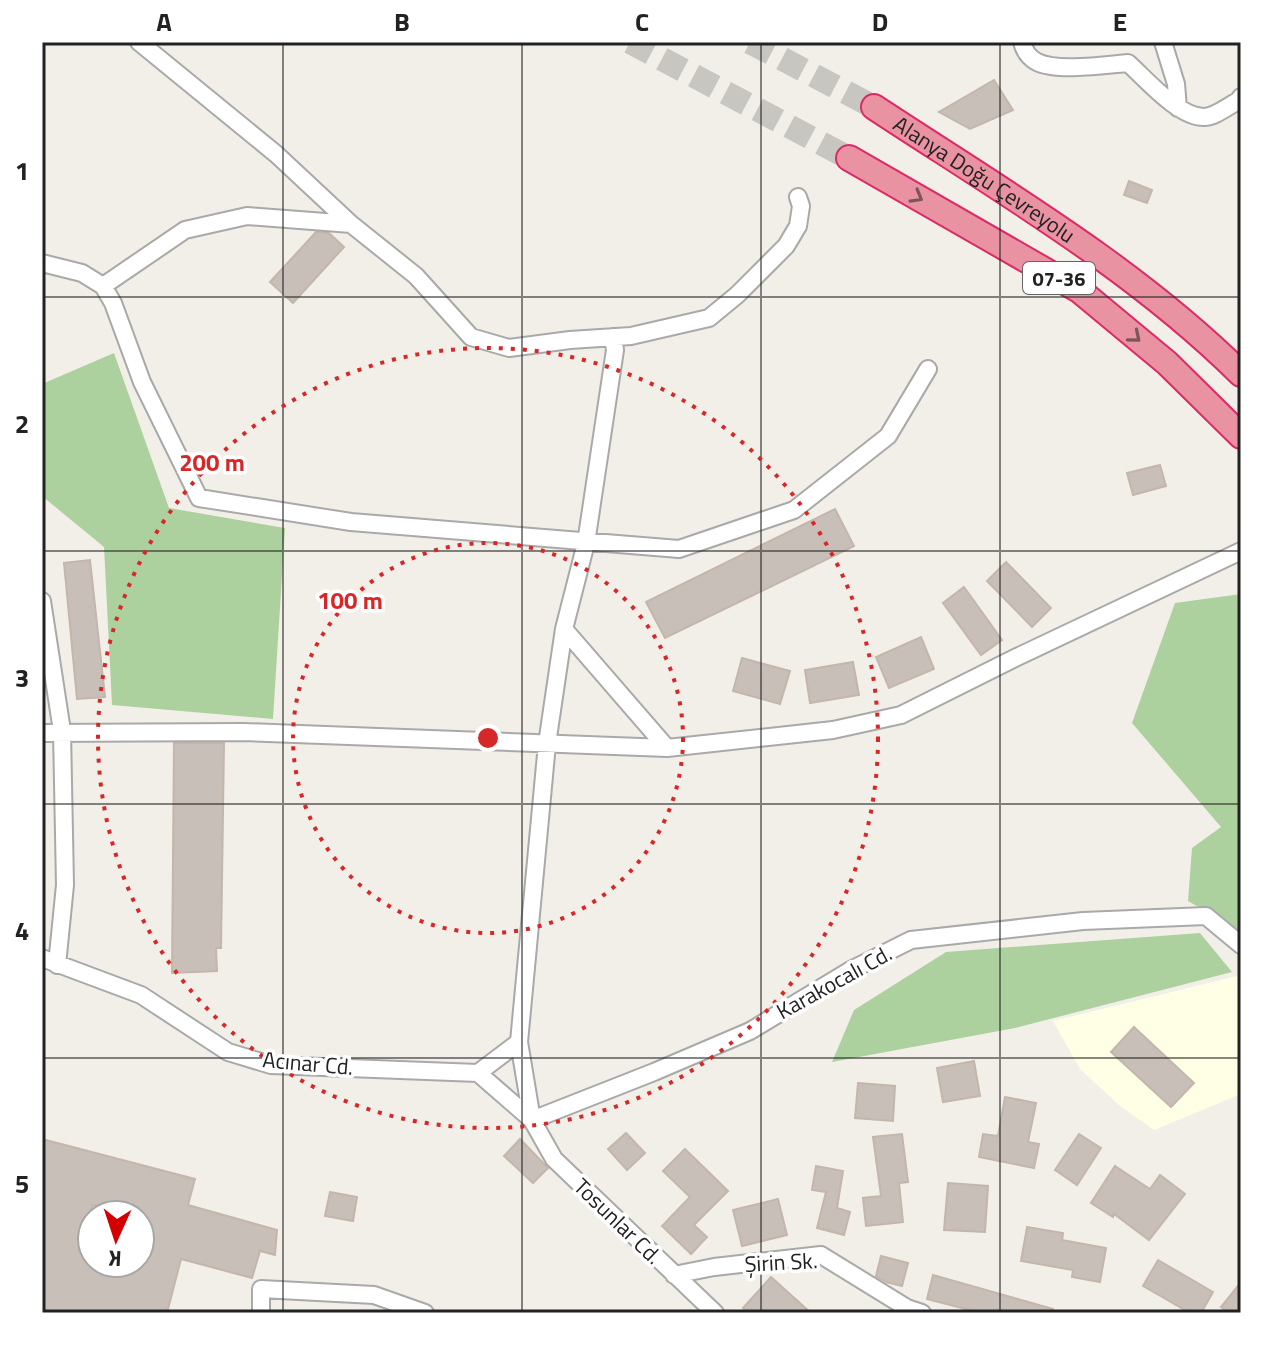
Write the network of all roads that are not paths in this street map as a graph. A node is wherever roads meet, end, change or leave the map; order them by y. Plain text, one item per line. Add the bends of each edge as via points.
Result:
1 (139, 42) edge
2 (1022, 42) edge
3 (1163, 42) edge
4 (1241, 97) edge
5 (874, 107) tunnel mouth
6 (1178, 108) junction
7 (849, 158) tunnel mouth
8 (798, 197) dead end
9 (351, 224) junction
10 (42, 263) edge
11 (103, 286) junction
12 (613, 337) junction
13 (928, 369) dead end
14 (1241, 374) edge
15 (1241, 436) edge
16 (586, 543) junction
17 (1241, 551) edge
18 (42, 601) edge
19 (564, 629) junction
20 (62, 731) junction
21 (42, 733) edge
22 (547, 744) junction
23 (667, 748) junction
24 (1241, 945) edge
25 (50, 962) edge
26 (519, 1042) junction
27 (478, 1073) junction
28 (532, 1120) junction
29 (674, 1275) junction
30 (261, 1313) edge
31 (425, 1313) edge
32 (715, 1313) edge
33 (922, 1313) edge

1 - 9 street via 276,154
2 - 6 street via 1037,62 1068,67 1128,63
3 - 6 street
4 - 6 street via 1208,117
5 - 14 highway, Alanya Doğu Çevreyolu / 07-36 via 1113,264
7 -> 15 highway, Alanya Doğu Çevreyolu / 07-36 via 1079,290 1167,363
8 - 12 street via 798,226 786,246 709,318
9 - 11 street via 247,216 185,230
9 - 12 street via 416,276 471,337 509,348
10 - 11 street via 82,273
11 - 16 street via 142,382 199,498 351,522
12 - 16 street
13 - 16 street via 888,436 794,510 679,549
16 - 19 street
17 - 23 street via 901,715 833,730
18 - 20 street
19 - 22 street
19 - 23 street
20 - 21 street
20 - 22 street
20 - 25 street via 65,885
22 - 23 street
22 - 26 street
24 - 28 street, Karakocalı Cd. via 1206,916 1083,921 911,940 750,1031
25 - 27 street, Acınar Cd. via 141,995 228,1052 271,1065
26 - 27 street
26 - 28 street
27 - 28 street
28 - 29 street, Tosunlar Cd. via 554,1159
29 - 32 street, Tosunlar Cd.
29 - 33 street, Şirin Sk. via 821,1255
30 - 31 street via 261,1289 374,1295

